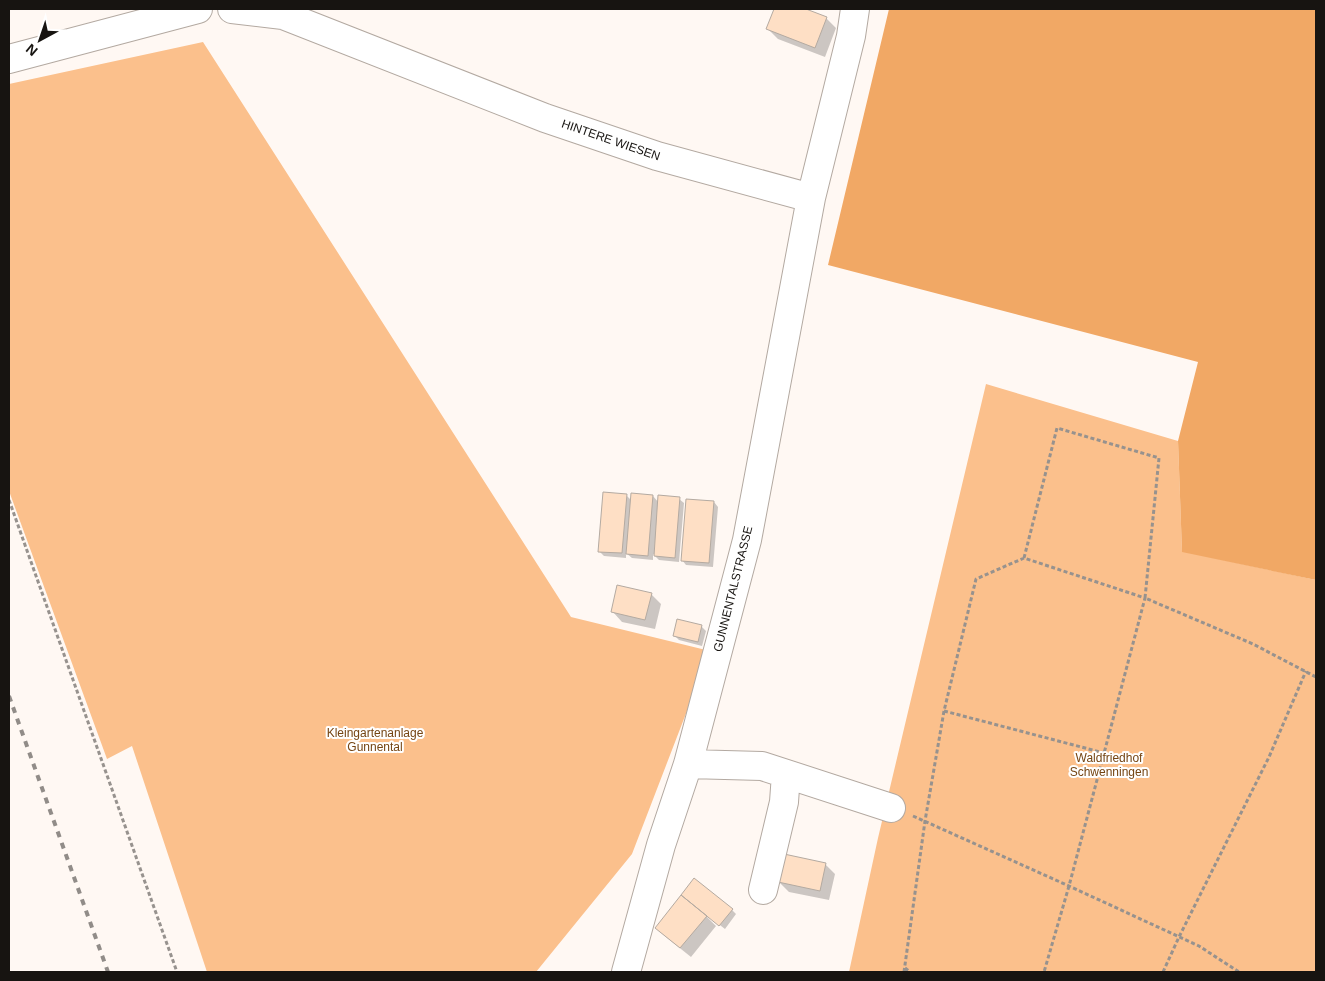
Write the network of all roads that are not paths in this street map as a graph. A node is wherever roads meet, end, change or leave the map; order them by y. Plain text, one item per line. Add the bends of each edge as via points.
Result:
1 (198, 9) edge
2 (232, 9) edge
3 (855, 9) edge
4 (9, 58) edge
5 (812, 198) junction
6 (688, 764) junction
7 (786, 774) junction
8 (891, 808) road end
9 (763, 890) dead end
10 (626, 972) edge

1 - 4 street
2 - 5 street, HINTERE WIESEN via 283,14 545,118 657,156
3 - 5 street
5 - 6 street, GUNNENTALSTRASSE via 747,540
6 - 7 street via 762,766
6 - 10 street, GUNNENTALSTRASSE via 661,845
7 - 8 street
7 - 9 street via 784,802

